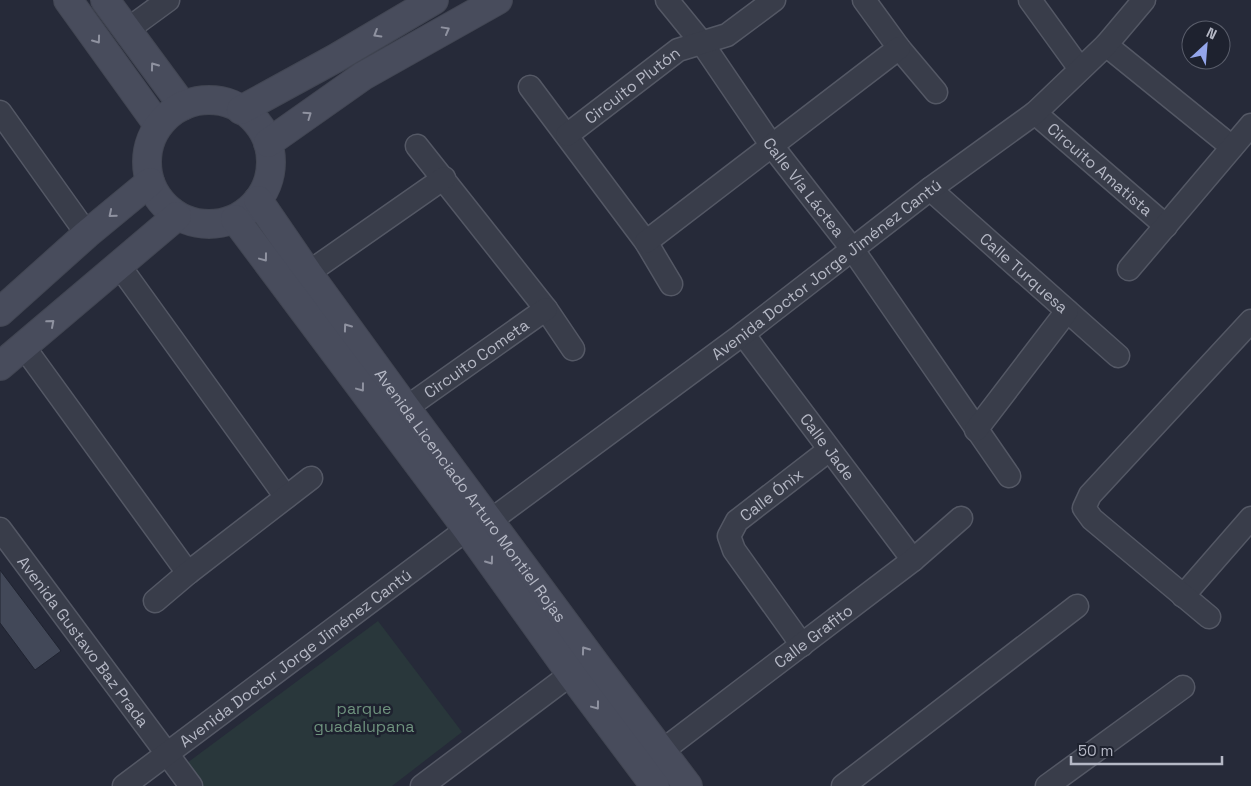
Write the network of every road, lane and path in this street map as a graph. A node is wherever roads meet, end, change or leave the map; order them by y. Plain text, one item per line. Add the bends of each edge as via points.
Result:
1 (68, 0) edge
2 (106, 0) edge
3 (168, 0) edge
4 (434, 0) edge
5 (498, 0) edge
6 (667, 0) edge
7 (774, 0) edge
8 (864, 0) edge
9 (1030, 0) edge
10 (1144, 0) edge
11 (127, 30) junction
12 (702, 43) junction
13 (1106, 45) junction
14 (899, 48) junction
15 (1080, 69) junction
16 (530, 87) dead end
17 (936, 92) dead end
18 (182, 106) junction
19 (241, 110) junction
20 (0, 112) edge
21 (1035, 112) junction
22 (158, 125) junction
23 (1251, 125) edge
24 (567, 135) junction
25 (268, 143) junction
26 (417, 146) dead end
27 (772, 146) junction
28 (1232, 147) junction
29 (444, 178) junction
30 (150, 182) junction
31 (930, 190) junction
32 (258, 200) junction
33 (177, 216) junction
34 (235, 218) junction
35 (1166, 226) junction
36 (87, 234) junction
37 (646, 242) junction
38 (852, 250) junction
39 (118, 264) junction
40 (1128, 269) dead end
41 (308, 272) junction
42 (671, 284) dead end
43 (546, 309) junction
44 (1067, 311) junction
45 (0, 312) edge
46 (1251, 321) edge
47 (743, 334) junction
48 (24, 347) junction
49 (573, 349) dead end
50 (1118, 356) dead end
51 (0, 366) edge
52 (406, 408) junction
53 (976, 430) junction
54 (829, 450) junction
55 (1009, 476) dead end
56 (311, 478) dead end
57 (286, 498) junction
58 (961, 518) dead end
59 (1251, 518) edge
60 (479, 525) junction
61 (0, 529) edge
62 (913, 560) junction
63 (188, 573) junction
64 (1183, 596) junction
65 (155, 601) dead end
66 (1077, 606) dead end
67 (1209, 617) dead end
68 (802, 645) junction
69 (571, 674) junction
70 (1183, 687) dead end
71 (662, 751) junction
72 (168, 755) junction
73 (645, 782) edge
74 (124, 786) edge
75 (191, 786) edge
76 (422, 786) edge
77 (688, 786) edge
78 (843, 786) edge
79 (1047, 786) edge

1 -> 22 main road
2 - 11 main road
3 - 11 street
4 -> 19 main road
25 -> 5 main road via 363,76
6 - 12 street, Calle Vía Láctea
7 - 12 street, Circuito Plutón via 726,35
8 - 14 street
9 - 15 street
10 - 13 street, Avenida Doctor Jorge Jiménez Cantú
18 -> 11 main road
12 - 24 street, Circuito Plutón via 678,50
12 - 27 street, Calle Vía Láctea
13 - 15 street, Avenida Doctor Jorge Jiménez Cantú
13 - 28 street
14 - 17 street
14 - 27 street
15 - 21 street, Avenida Doctor Jorge Jiménez Cantú
16 - 24 street
18 - 19 main road via 212,100
18 - 22 main road
19 - 25 main road via 262,130
20 - 36 street
21 - 31 street, Avenida Doctor Jorge Jiménez Cantú
21 - 35 street, Circuito Amatista
22 - 30 main road via 149,143 146,163
23 - 28 street, Circuito Amatista
24 - 37 street
25 - 32 main road via 270,173
26 - 29 street, Circuito Cometa
27 - 37 street
27 - 38 street, Calle Vía Láctea
28 - 35 street, Circuito Amatista
29 - 41 street
29 - 43 street, Circuito Cometa
30 - 33 main road via 161,202
30 -> 36 main road
31 - 38 street, Avenida Doctor Jorge Jiménez Cantú
31 - 44 street, Calle Turquesa
32 - 34 main road
32 - 41 main road, Avenida Licenciado Arturo Montiel Rojas
33 - 34 main road via 196,223 216,224
33 - 39 main road
34 -> 60 main road, Avenida Licenciado Arturo Montiel Rojas
35 - 40 street, Circuito Amatista
36 - 45 main road
37 - 42 street
38 - 47 street, Avenida Doctor Jorge Jiménez Cantú
38 - 53 street, Calle Vía Láctea
48 -> 39 main road
39 - 57 street
52 -> 41 main road, Avenida Licenciado Arturo Montiel Rojas
43 - 49 street, Circuito Cometa
43 - 52 street, Circuito Cometa
44 - 50 street, Calle Turquesa
44 - 53 street
46 - 64 street via 1090,495 1084,508 1092,519
47 - 54 street, Calle Jade
47 - 60 street, Avenida Doctor Jorge Jiménez Cantú
48 - 51 main road
48 - 63 street
52 - 60 main road, Avenida Licenciado Arturo Montiel Rojas
53 - 55 street, Calle Vía Láctea
54 - 62 street, Calle Jade
54 - 68 street, Calle Ónix via 737,521 729,536 734,550
56 - 57 street
57 - 63 street
58 - 62 street, Calle Grafito
59 - 64 street
60 -> 69 main road, Avenida Licenciado Arturo Montiel Rojas
71 -> 60 main road, Avenida Licenciado Arturo Montiel Rojas via 597,666
60 - 72 street, Avenida Doctor Jorge Jiménez Cantú
61 - 72 street, Avenida Gustavo Baz Prada
62 - 68 street, Calle Grafito
63 - 65 street
64 - 67 street
66 - 78 street
68 - 71 street, Calle Grafito
69 -> 73 main road, Avenida Licenciado Arturo Montiel Rojas
69 - 76 street
70 - 79 street
71 - 77 main road, Avenida Licenciado Arturo Montiel Rojas
72 - 74 street, Avenida Doctor Jorge Jiménez Cantú
72 - 75 street, Avenida Gustavo Baz Prada

